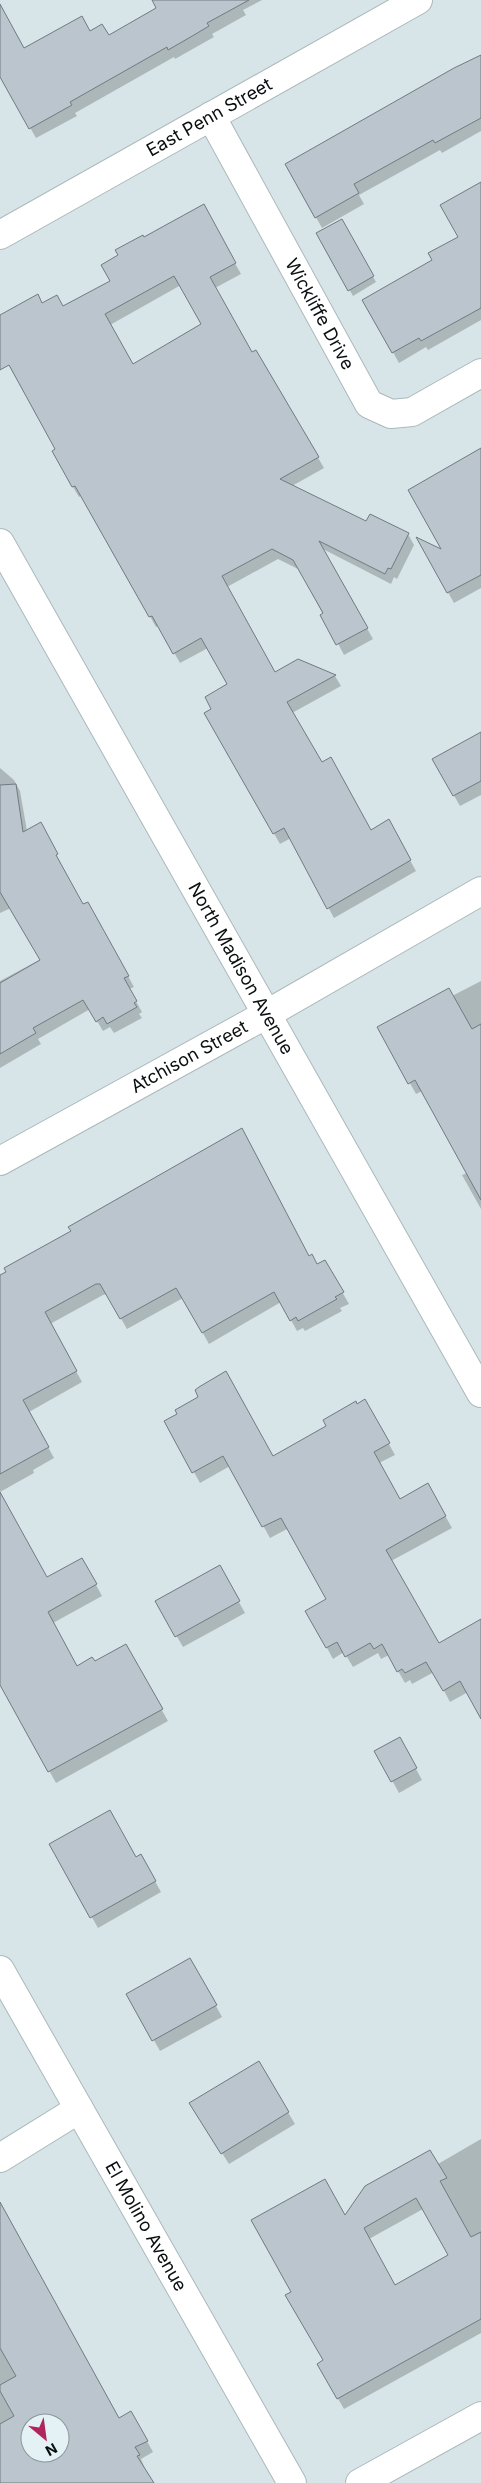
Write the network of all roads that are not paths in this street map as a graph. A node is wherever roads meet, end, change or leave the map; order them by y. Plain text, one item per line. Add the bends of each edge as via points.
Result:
1 (418, 0) edge
2 (211, 116) junction
3 (0, 235) edge
4 (481, 373) edge
5 (0, 543) edge
6 (481, 891) edge
7 (267, 1014) junction
8 (0, 1161) edge
9 (481, 1393) edge
10 (0, 1970) edge
11 (79, 2109) junction
12 (0, 2158) edge
13 (481, 2416) edge
14 (292, 2483) edge
15 (360, 2483) edge

1 - 2 street, East Penn Street
2 - 3 street, East Penn Street
2 - 4 street, Wickliffe Drive via 369,404 391,414 412,412
5 - 7 street, North Madison Avenue
6 - 7 street, Atchison Street
7 - 8 street, Atchison Street
7 - 9 street, North Madison Avenue
10 - 11 street, El Molino Avenue
11 - 12 street
11 - 14 street, El Molino Avenue
13 - 15 street

